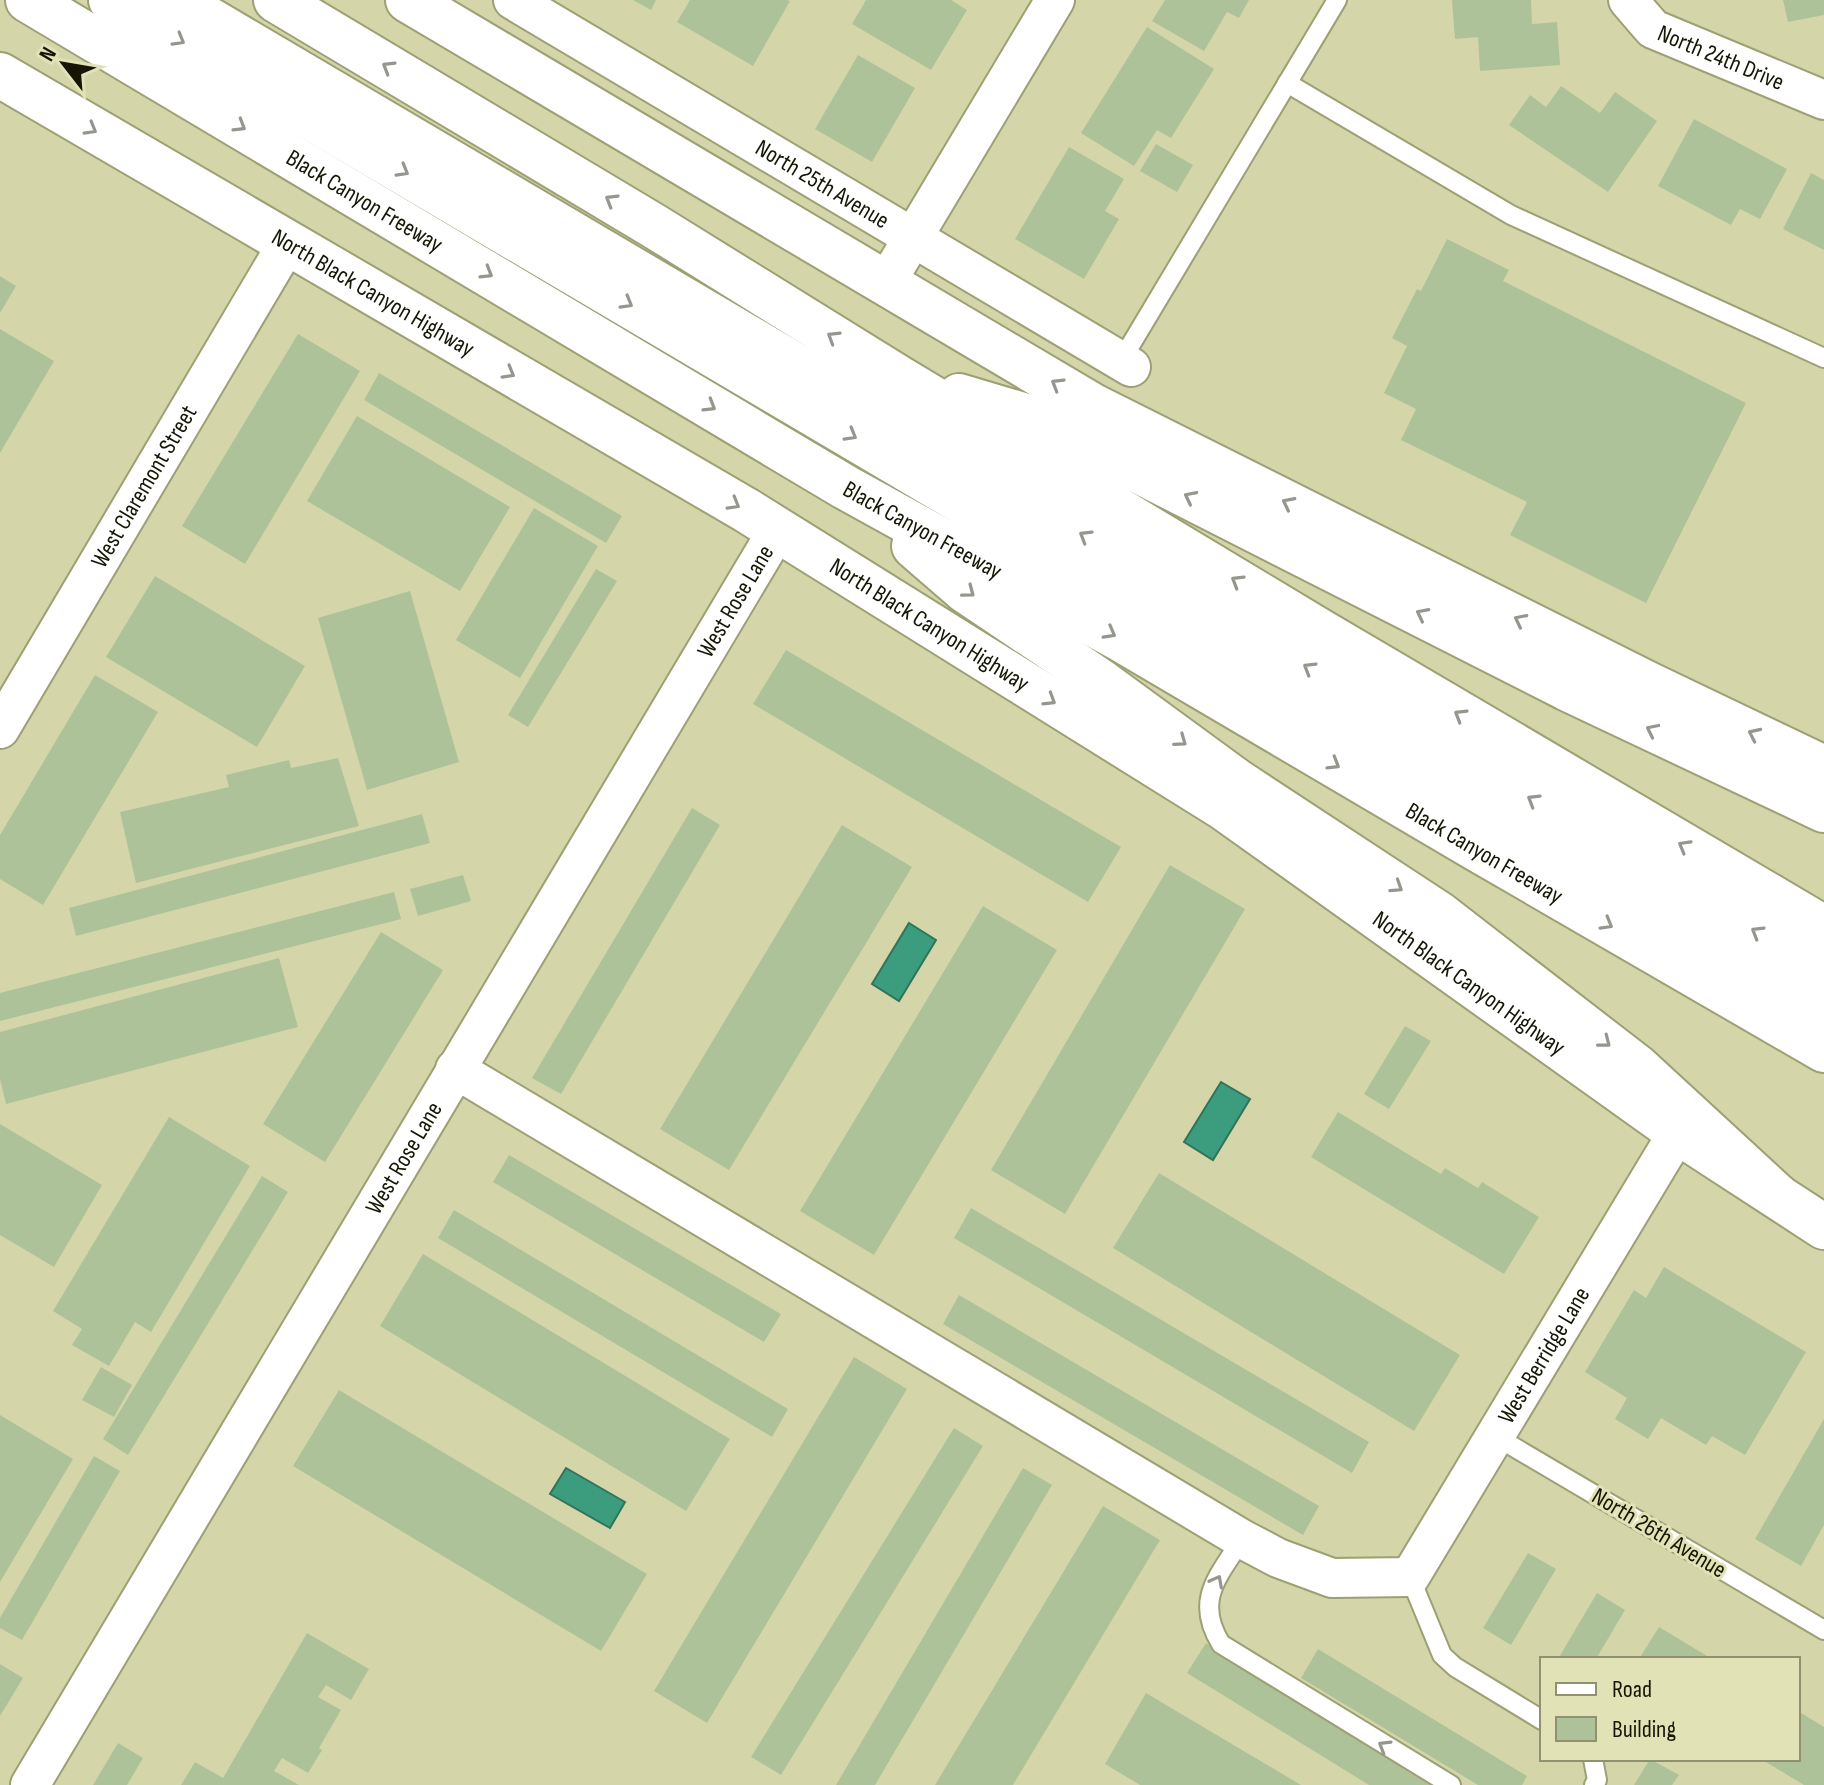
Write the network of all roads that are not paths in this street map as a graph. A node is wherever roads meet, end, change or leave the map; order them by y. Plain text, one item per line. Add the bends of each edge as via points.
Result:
1 (28, 0) edge
2 (111, 0) edge
3 (176, 0) edge
4 (276, 0) edge
5 (408, 0) edge
6 (513, 0) edge
7 (1055, 0) edge
8 (1337, 0) edge
9 (1628, 0) edge
10 (0, 75) edge
11 (1287, 83) junction
12 (1824, 100) edge
13 (914, 236) junction
14 (287, 244) junction
15 (887, 281) junction
16 (1824, 358) edge
17 (1126, 364) joint
18 (899, 378) junction
19 (845, 487) junction
20 (777, 531) junction
21 (0, 729) edge
22 (1824, 768) edge
23 (1824, 810) edge
24 (1824, 928) edge
25 (1824, 972) edge
26 (1824, 1010) edge
27 (1824, 1050) edge
28 (455, 1069) junction
29 (1678, 1132) junction
30 (1776, 1195) junction
31 (1824, 1227) edge
32 (1495, 1436) junction
33 (1242, 1539) junction
34 (1410, 1577) junction
35 (1824, 1630) edge
36 (1540, 1719) edge
37 (1593, 1761) edge
38 (30, 1785) edge
39 (1451, 1785) edge
40 (1594, 1785) edge

1 -> 19 main road, Black Canyon Freeway
2 -> 26 main road
25 -> 3 main road
18 -> 4 main road
5 - 15 main road
6 - 13 street, North 25th Avenue
7 - 13 street
8 - 11 lane
9 - 12 street, North 24th Drive via 1653,29
10 -> 14 main road, North Black Canyon Highway
11 - 16 lane via 1511,215
11 - 17 lane
13 - 15 street
13 - 17 street, North 25th Avenue
14 -> 20 main road, North Black Canyon Highway
14 - 21 street, West Claremont Street
22 -> 15 main road via 1093,406
23 -> 18 main road via 1566,688 1036,419
24 -> 18 main road
19 -> 27 main road, Black Canyon Freeway via 1122,640
19 -> 30 main road via 966,591 1238,782 1439,914 1637,1067
20 - 28 street, West Rose Lane
20 -> 29 main road, North Black Canyon Highway via 1224,808
28 - 33 street
28 - 38 street, West Rose Lane
29 - 30 main road, North Black Canyon Highway
29 - 32 street, West Berridge Lane
30 - 31 main road, North Black Canyon Highway
32 - 34 street, West Berridge Lane
32 - 35 lane, North 26th Avenue
33 - 34 street via 1332,1578
39 -> 33 lane via 1221,1644 1208,1603 1211,1588
34 - 36 lane via 1442,1655
37 - 40 lane

